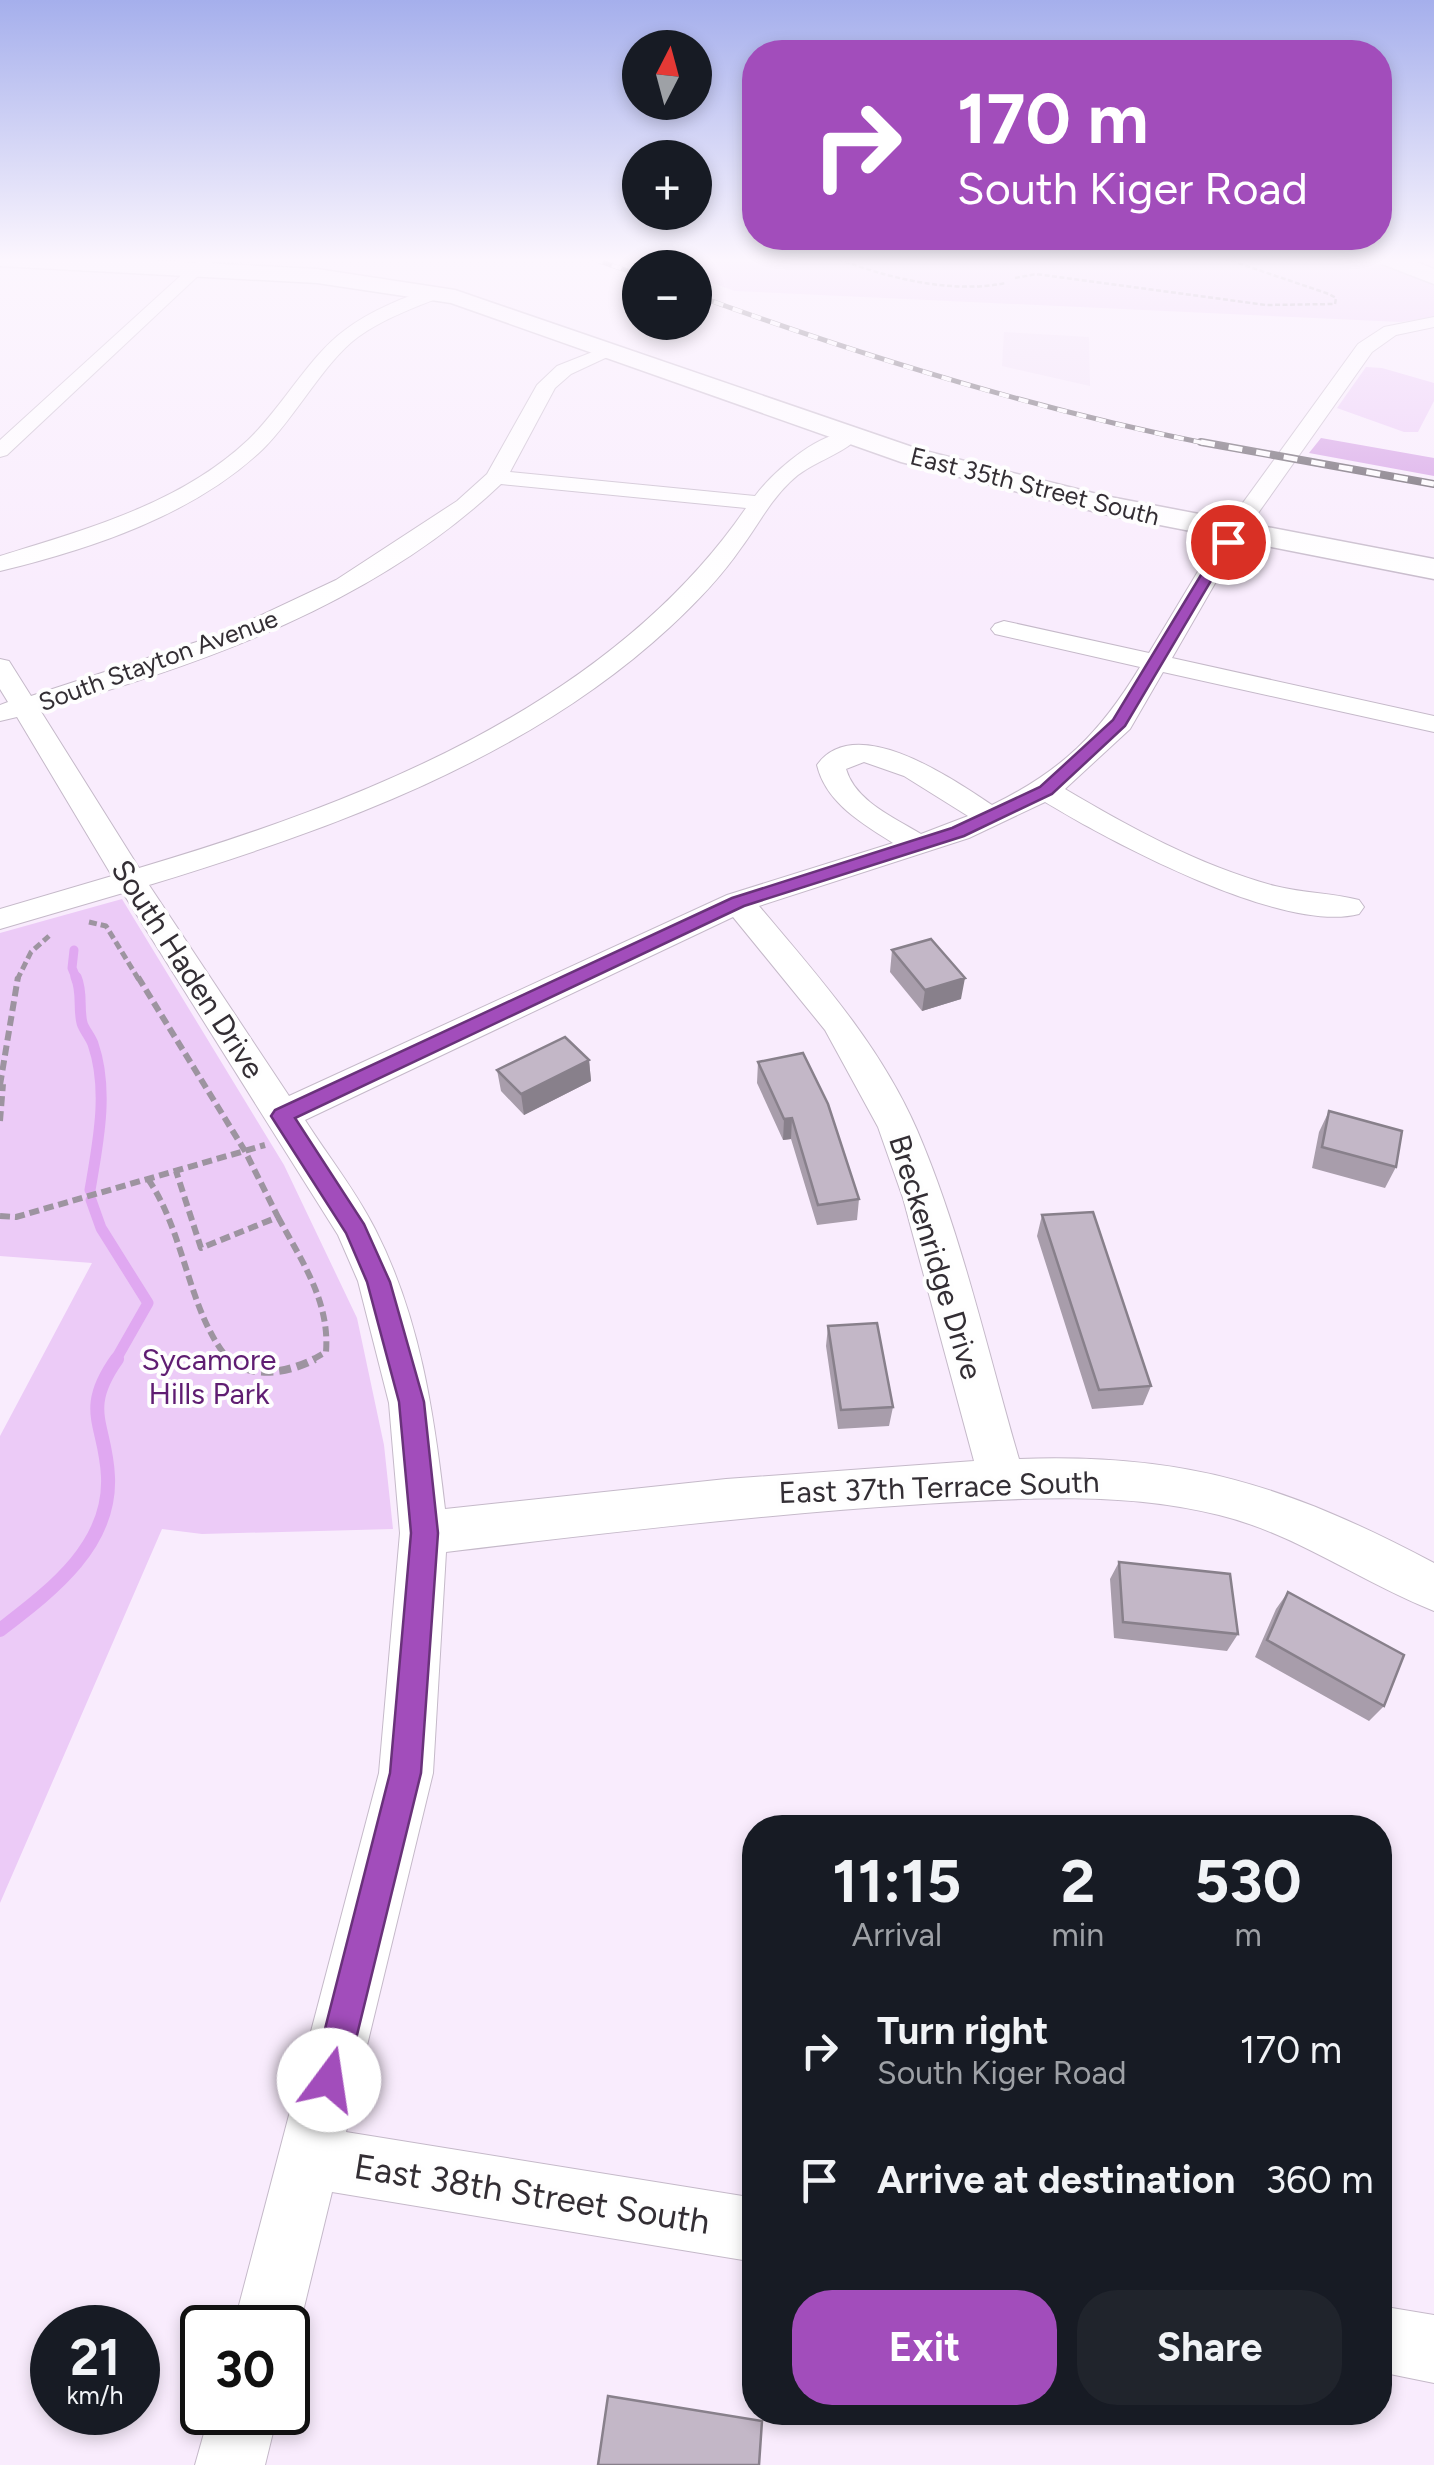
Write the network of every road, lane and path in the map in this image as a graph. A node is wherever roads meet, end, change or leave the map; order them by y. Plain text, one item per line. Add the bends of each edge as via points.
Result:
1 (84, 374) edge
2 (316, 374) edge
3 (559, 374) edge
4 (666, 374) edge
5 (1346, 374) edge
6 (849, 437) junction
7 (0, 451) edge
8 (496, 476) junction
9 (762, 503) junction
10 (1233, 533) junction
11 (0, 564) edge
12 (1434, 569) edge
13 (1004, 629) dead end
14 (1158, 662) junction
15 (0, 667) edge
16 (12, 710) edge
17 (1434, 724) edge
18 (1046, 790) junction
19 (991, 816) junction
20 (917, 846) junction
21 (131, 880) junction
22 (738, 902) junction
23 (1348, 907) dead end
24 (0, 918) edge
25 (84, 921) dead end
26 (58, 927) dead end
27 (1, 1084) edge
28 (0, 1121) edge
29 (277, 1130) junction
30 (246, 1151) junction
31 (176, 1171) junction
32 (148, 1179) junction
33 (0, 1216) edge
34 (278, 1217) junction
35 (1002, 1479) junction
36 (424, 1533) junction
37 (1434, 1588) edge
38 (310, 2158) junction
39 (742, 2228) edge
40 (272, 2305) edge
41 (1392, 2340) edge
42 (1434, 2349) edge
43 (238, 2435) edge
44 (230, 2465) edge

1 - 7 street
2 - 11 street via 256,444 207,482 93,536
3 - 8 street, South Stayton Avenue via 546,385
4 - 6 main road, East 35th Street South
5 - 10 street
6 - 9 street via 788,470
6 - 10 main road, East 35th Street South via 1004,481
8 - 9 street
8 - 16 street, South Stayton Avenue via 415,541 294,611 230,639
9 - 21 street via 676,610 580,686 428,770 290,828
10 - 12 main road, East 35th Street South
10 - 14 street
13 - 14 street
14 - 17 street
14 - 18 street via 1120,723
15 - 16 street, South Haden Drive
16 - 21 street, South Haden Drive
18 - 19 street
18 - 23 street via 1096,821 1276,898
19 - 20 street
19 - 20 street via 891,759 848,756 830,765 847,796
20 - 22 street
21 - 24 street
21 - 29 street, South Haden Drive
22 - 29 street
22 - 35 street, Breckenridge Drive via 839,1024 897,1127
25 - 30 path via 106,926
26 - 27 path via 31,952 14,985
27 - 28 path
29 - 30 path
29 - 36 street, South Haden Drive via 356,1230 379,1282 412,1402
30 - 31 path
30 - 34 path
31 - 32 path
31 - 34 path via 201,1248
32 - 33 path
32 - 34 path via 171,1216 214,1338 229,1361 254,1372 308,1364 326,1352 330,1332
35 - 36 street, East 37th Terrace South via 757,1494
35 - 37 street, East 37th Terrace South via 1144,1480 1218,1494 1337,1536
36 - 38 street, South Haden Drive via 406,1773
38 - 39 street, East 38th Street South
38 - 40 street, South Haden Drive
41 - 42 street
43 - 44 street

